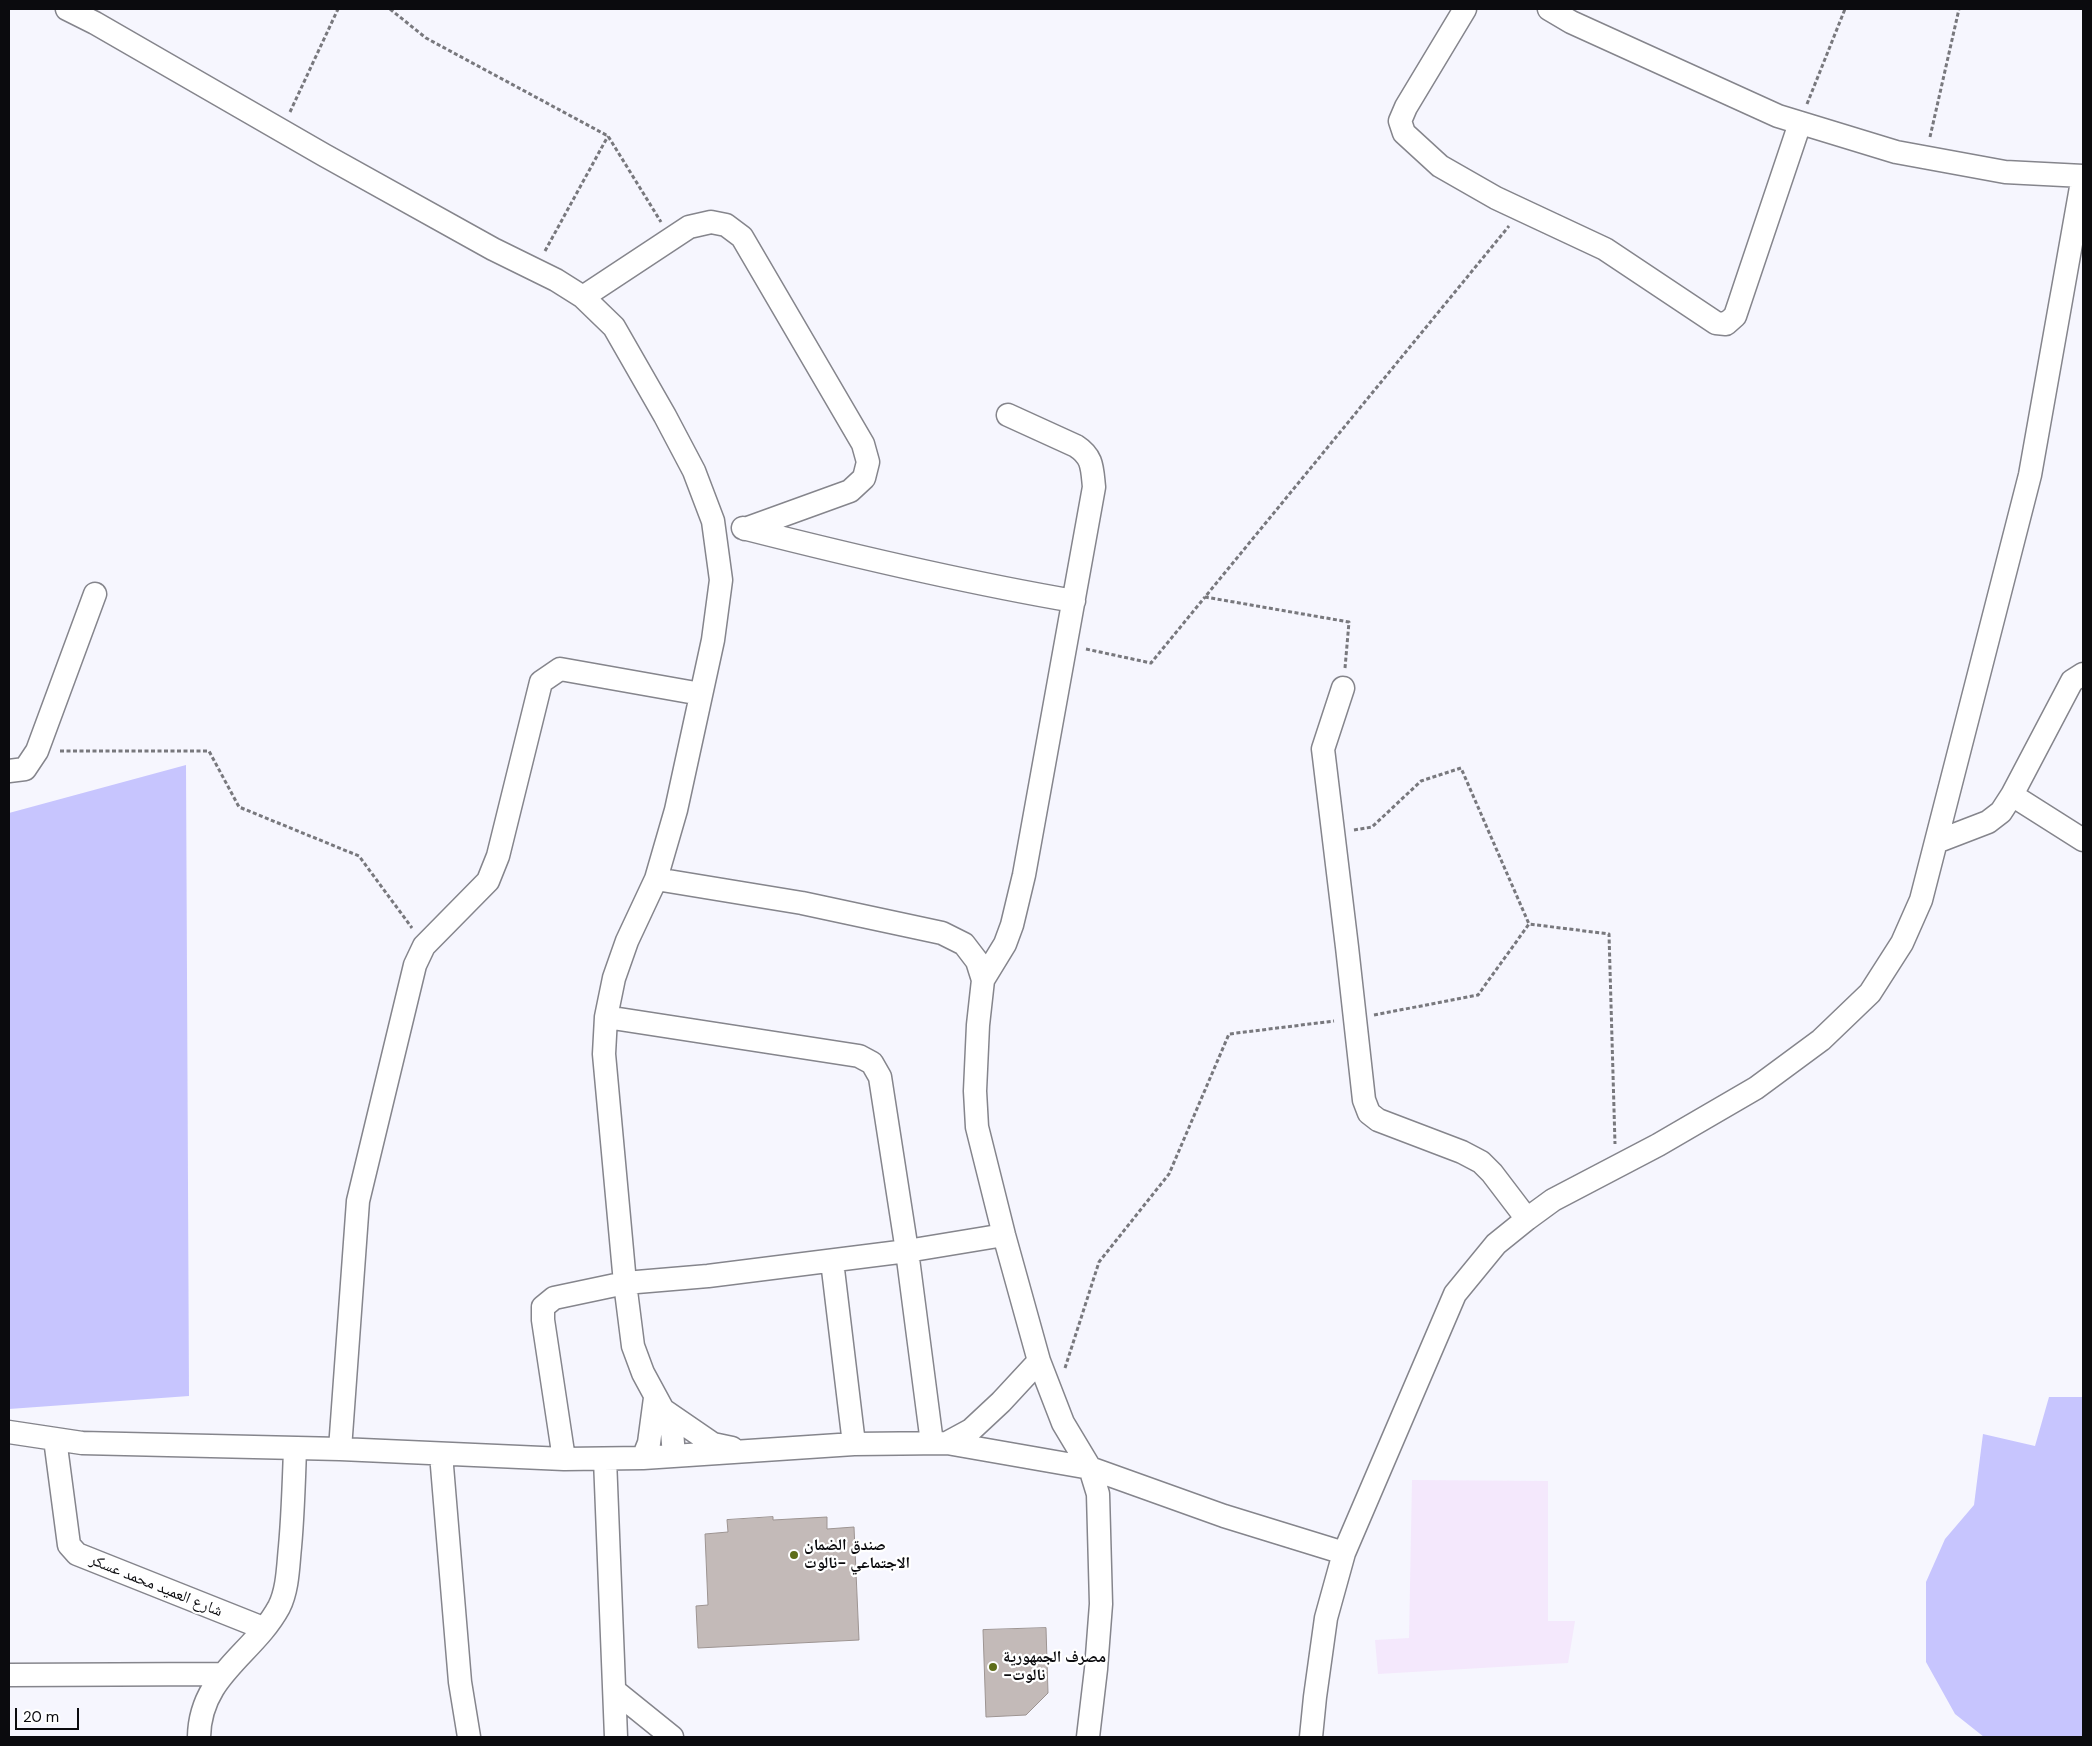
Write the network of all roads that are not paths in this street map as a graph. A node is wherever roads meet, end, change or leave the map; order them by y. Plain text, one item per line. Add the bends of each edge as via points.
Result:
1 (67, 9) edge
2 (1465, 9) edge
3 (1549, 9) edge
4 (1800, 123) junction
5 (2083, 176) edge
6 (583, 297) junction
7 (1008, 415) dead end
8 (713, 520) junction
9 (745, 528) junction
10 (95, 594) dead end
11 (1074, 601) junction
12 (2083, 674) edge
13 (1343, 688) road end
14 (701, 694) junction
15 (9, 772) edge
16 (2012, 795) junction
17 (2083, 840) edge
18 (1936, 842) junction
19 (656, 879) junction
20 (983, 980) junction
21 (606, 1017) junction
22 (1526, 1219) junction
23 (1004, 1236) junction
24 (907, 1251) junction
25 (832, 1260) junction
26 (625, 1283) junction
27 (1040, 1361) junction
28 (659, 1403) junction
29 (9, 1432) edge
30 (55, 1439) junction
31 (940, 1443) junction
32 (854, 1444) junction
33 (295, 1448) junction
34 (340, 1449) junction
35 (745, 1452) junction
36 (441, 1454) junction
37 (674, 1456) junction
38 (564, 1458) junction
39 (643, 1458) junction
40 (605, 1459) junction
41 (1090, 1468) junction
42 (1344, 1553) junction
43 (263, 1628) junction
44 (9, 1674) edge
45 (222, 1674) junction
46 (615, 1691) junction
47 (198, 1737) edge
48 (469, 1737) edge
49 (616, 1737) edge
50 (672, 1737) edge
51 (1088, 1737) edge
52 (1311, 1737) edge

1 - 6 street
2 - 4 street via 1406,107 1400,121 1404,133 1440,166 1496,198 1606,249 1716,323 1726,324 1735,316
3 - 4 street via 1717,90
4 - 5 street via 1896,152 2005,172
5 - 18 street via 2030,475
6 - 8 street via 614,327 694,471
6 - 9 street via 689,226 711,222 726,225 742,237 863,444 868,462 864,478 850,491
7 - 11 street via 1076,446 1086,452 1092,464 1094,487
8 - 9 street
8 - 14 street via 721,580
9 - 11 street via 854,556
10 - 15 street via 37,751 24,769
11 - 20 street via 1012,925 1000,955
12 - 16 street via 2072,681
13 - 22 street via 1324,749 1368,1113 1481,1162
14 - 19 street via 676,810
14 - 34 street via 560,669 541,682 498,856 488,881 424,946 415,965 358,1201
16 - 17 street
16 - 18 street via 2001,812 1988,822
18 - 22 street via 1921,900 1902,943 1870,993 1821,1040 1756,1088 1553,1200
19 - 20 street via 802,903 942,933 964,944 977,961
19 - 21 street via 626,942
20 - 23 street via 975,1091 977,1127
21 - 24 street via 859,1056 872,1063 880,1076
21 - 26 street via 604,1054
22 - 42 street via 1496,1244 1455,1294
23 - 24 street
23 - 27 street
24 - 25 street
24 - 31 street
25 - 26 street
25 - 32 street
26 - 28 street via 633,1346
26 - 38 street via 554,1298 543,1307
27 - 31 street via 971,1430
27 - 41 street via 1063,1423
28 - 35 street via 713,1444
28 - 37 street via 672,1431
28 - 39 street
29 - 30 street
30 - 33 street via 82,1443
30 - 43 street, شارع العميد محمد عسكر via 69,1545 77,1554
31 - 32 street
31 - 41 street
32 - 35 street
33 - 34 street
33 - 43 street via 287,1577 279,1606
34 - 36 street
35 - 37 street
36 - 38 street
36 - 48 street via 460,1682
37 - 39 street
38 - 40 street
39 - 40 street
40 - 46 street
41 - 42 street via 1224,1516
41 - 51 street via 1098,1494 1101,1604
42 - 52 street via 1326,1618
43 - 45 street
44 - 45 street
45 - 47 street via 208,1695
46 - 49 street
46 - 50 street

